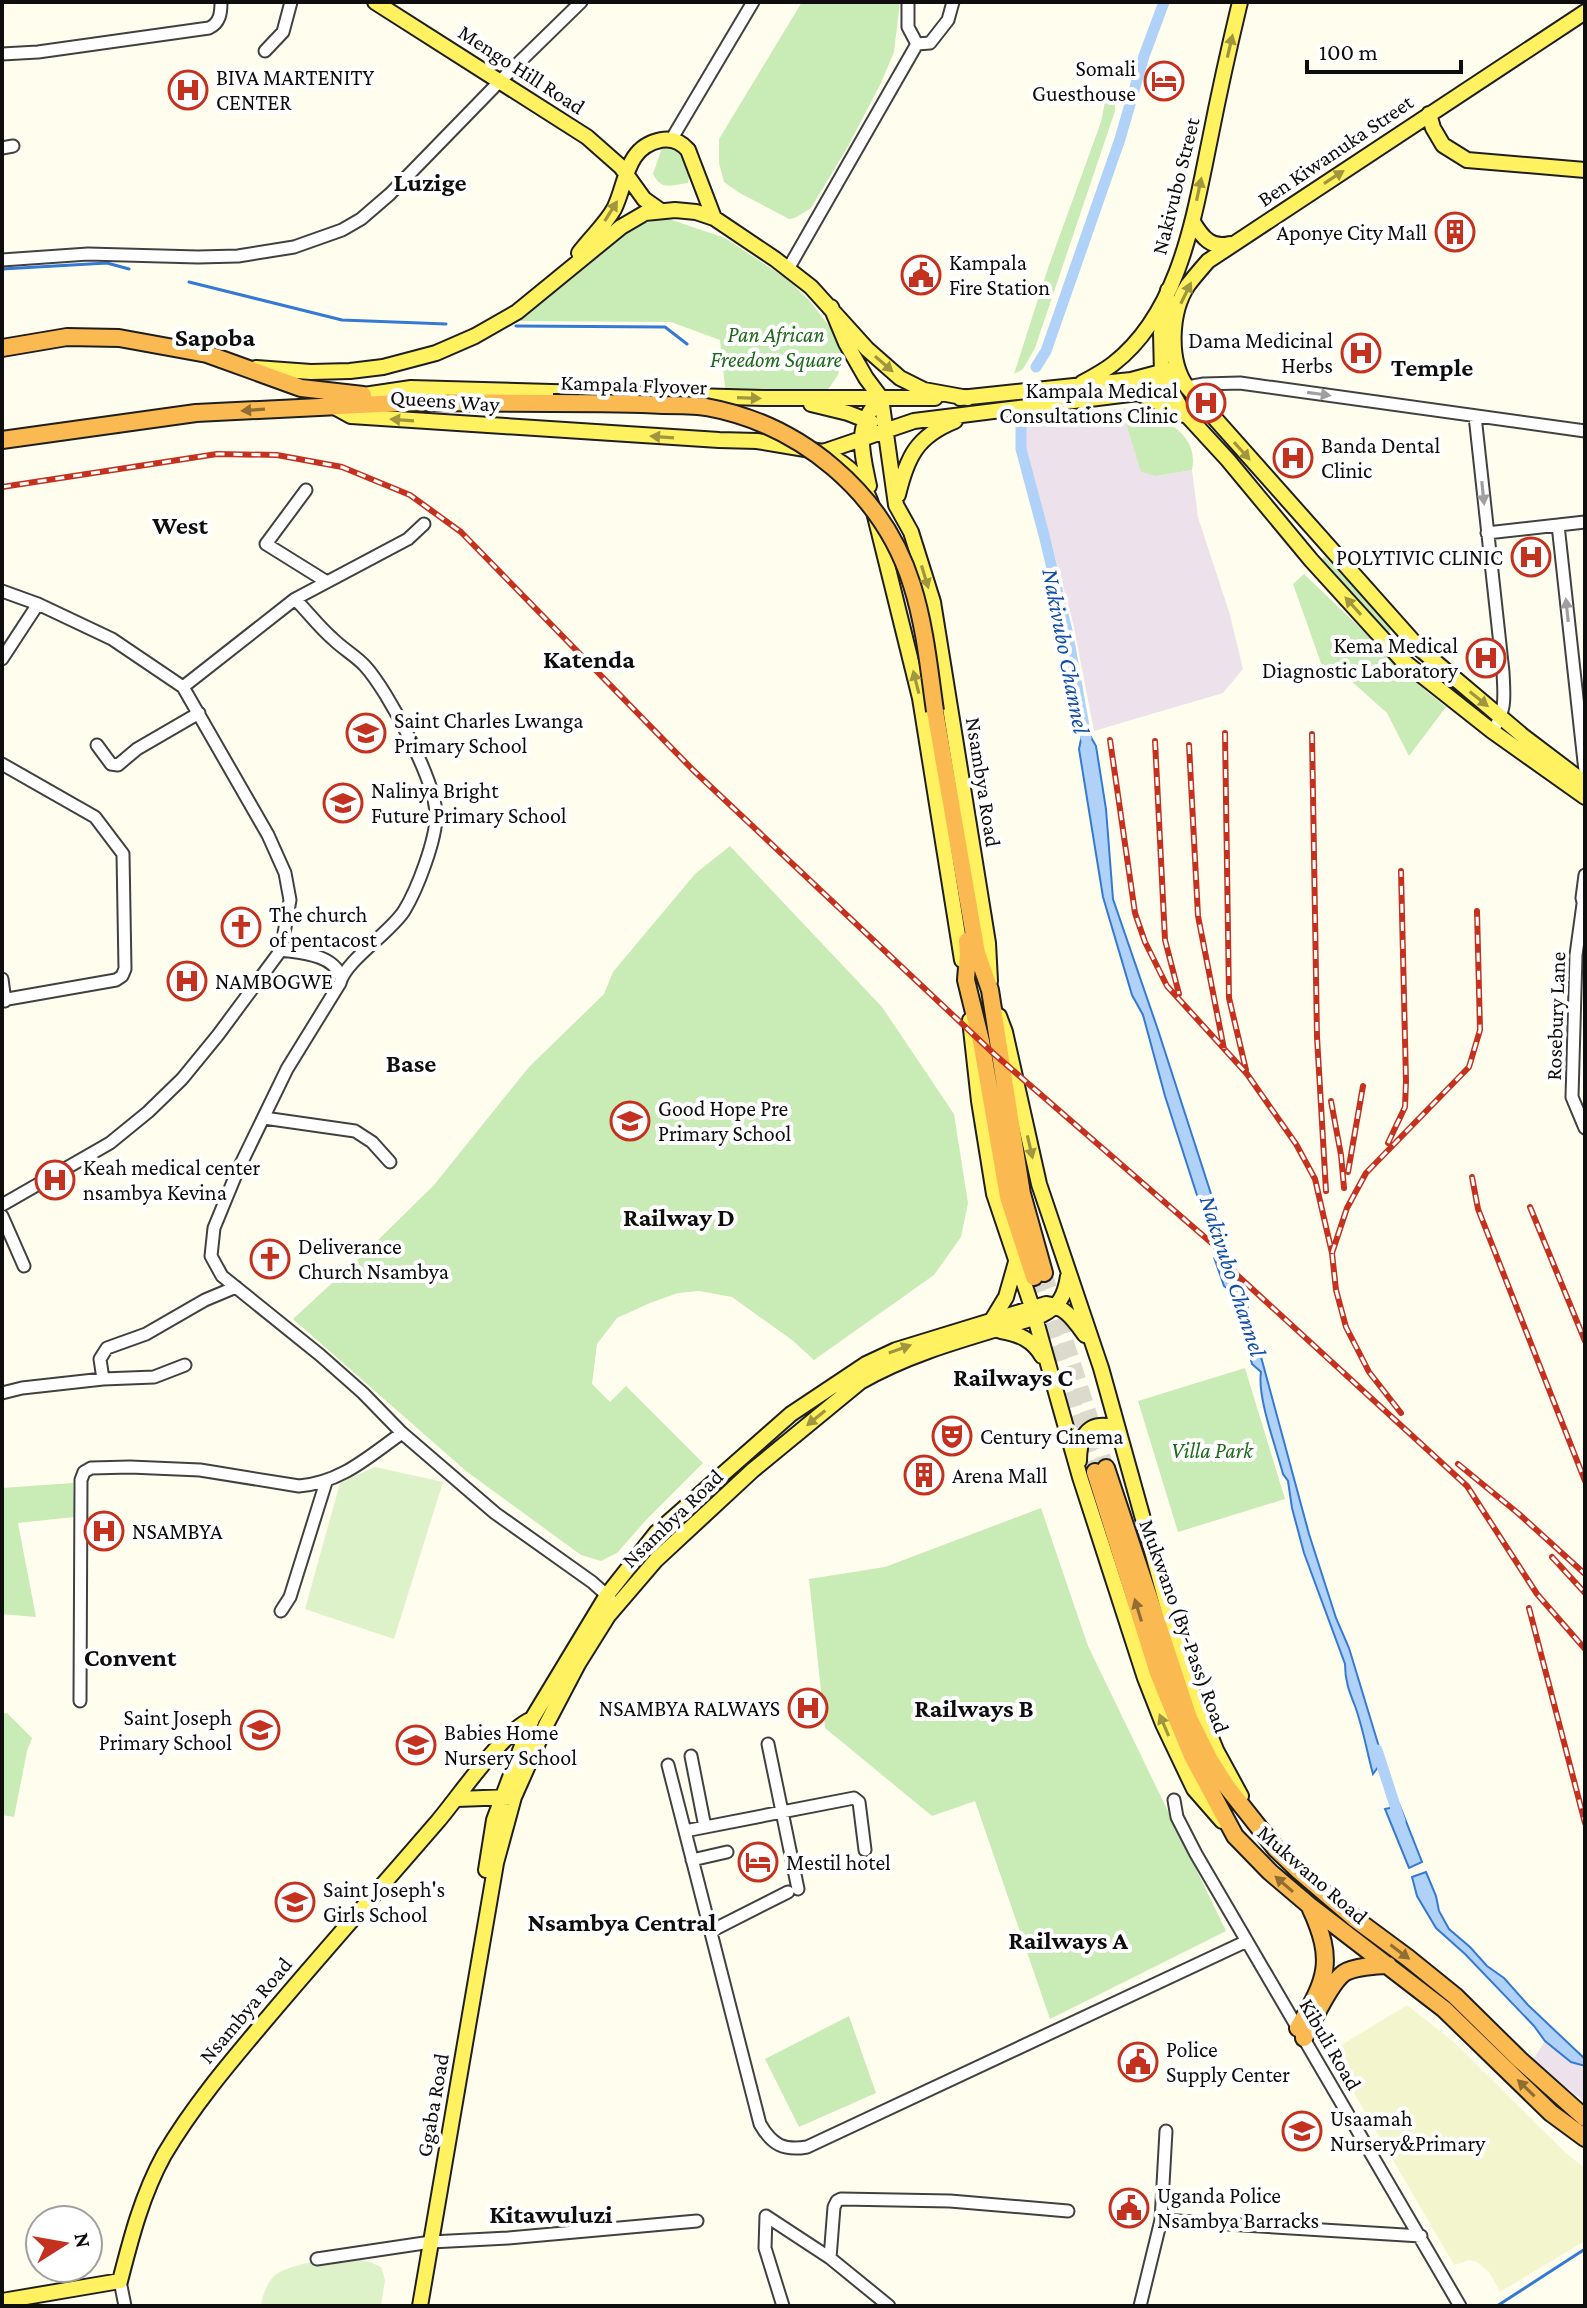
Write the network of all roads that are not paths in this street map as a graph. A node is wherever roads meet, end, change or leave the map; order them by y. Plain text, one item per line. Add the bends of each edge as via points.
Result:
1 (221, 2) edge
2 (291, 2) edge
3 (375, 2) edge
4 (581, 2) edge
5 (753, 2) edge
6 (908, 2) edge
7 (953, 2) edge
8 (1240, 2) edge
9 (1585, 12) edge
10 (917, 44) junction
11 (265, 51) dead end
12 (2, 54) edge
13 (500, 81) junction
14 (1429, 114) junction
15 (671, 140) junction
16 (651, 143) junction
17 (603, 149) junction
18 (1585, 170) edge
19 (626, 173) junction
20 (661, 211) junction
21 (714, 218) junction
22 (1193, 222) junction
23 (1234, 243) junction
24 (2, 260) edge
25 (788, 269) junction
26 (565, 273) junction
27 (1168, 290) junction
28 (831, 307) junction
29 (2, 348) edge
30 (242, 367) junction
31 (1175, 379) junction
32 (1078, 385) junction
33 (1138, 393) junction
34 (364, 395) junction
35 (785, 398) junction
36 (881, 398) junction
37 (968, 398) junction
38 (420, 402) junction
39 (331, 405) junction
40 (978, 412) junction
41 (1475, 416) junction
42 (865, 419) junction
43 (1190, 419) junction
44 (885, 431) junction
45 (1585, 431) edge
46 (862, 438) junction
47 (2, 440) edge
48 (823, 452) junction
49 (306, 490) dead end
50 (896, 505) junction
51 (873, 509) junction
52 (1585, 522) edge
53 (424, 524) dead end
54 (1558, 525) junction
55 (1487, 533) junction
56 (1325, 544) junction
57 (1311, 560) junction
58 (327, 582) junction
59 (2, 591) edge
60 (295, 599) junction
61 (38, 604) junction
62 (1405, 632) junction
63 (1390, 646) junction
64 (2, 659) edge
65 (1579, 665) edge
66 (183, 687) junction
67 (199, 713) junction
68 (1502, 718) junction
69 (1492, 731) junction
70 (97, 745) dead end
71 (2, 764) edge
72 (1585, 771) edge
73 (1585, 783) edge
74 (1585, 797) edge
75 (953, 820) junction
76 (1585, 875) edge
77 (1584, 902) edge
78 (281, 950) junction
79 (341, 977) junction
80 (1585, 977) edge
81 (2, 979) edge
82 (966, 980) junction
83 (1576, 986) junction
84 (990, 990) junction
85 (4, 1001) edge
86 (264, 1118) junction
87 (1585, 1128) edge
88 (390, 1162) dead end
89 (2, 1205) edge
90 (2, 1216) edge
91 (1016, 1262) junction
92 (24, 1266) dead end
93 (1068, 1274) junction
94 (236, 1287) junction
95 (1058, 1306) junction
96 (1034, 1312) junction
97 (994, 1325) junction
98 (1093, 1344) junction
99 (185, 1365) dead end
100 (1050, 1369) junction
101 (103, 1379) junction
102 (2, 1393) edge
103 (402, 1433) junction
104 (1125, 1451) junction
105 (1094, 1472) junction
106 (326, 1482) junction
107 (612, 1600) junction
108 (281, 1611) dead end
109 (80, 1701) dead end
110 (532, 1719) junction
111 (768, 1744) dead end
112 (691, 1756) dead end
113 (668, 1765) dead end
114 (508, 1796) junction
115 (457, 1799) junction
116 (1174, 1800) dead end
117 (782, 1812) junction
118 (1255, 1822) junction
119 (705, 1827) junction
120 (685, 1831) junction
121 (865, 1850) dead end
122 (727, 1852) dead end
123 (692, 1860) junction
124 (1310, 1906) junction
125 (711, 1931) junction
126 (1247, 1941) junction
127 (1388, 1965) junction
128 (1301, 2033) junction
129 (1585, 2118) edge
130 (1166, 2131) dead end
131 (1585, 2138) edge
132 (1068, 2211) dead end
133 (1161, 2220) junction
134 (697, 2221) dead end
135 (1421, 2236) junction
136 (431, 2242) junction
137 (830, 2258) junction
138 (317, 2259) dead end
139 (120, 2281) junction
140 (2, 2301) edge
141 (125, 2306) edge
142 (420, 2306) edge
143 (783, 2306) edge
144 (889, 2306) edge
145 (1140, 2306) edge
146 (1460, 2306) edge

1 - 12 street via 220,18 209,28
2 - 11 street via 283,32
3 - 13 main road, Mengo Hill Road
4 - 13 street
5 - 15 street
6 - 10 street via 908,27
7 - 10 street via 948,20 930,43
22 -> 8 main road, Nakivubo Street
9 - 14 main road, Ben Kiwanuka Street
10 - 25 street
13 - 17 main road, Mengo Hill Road
13 - 24 street via 390,194 361,219 318,240 238,256 88,254
14 - 18 main road via 1443,145 1467,160
23 -> 14 main road, Ben Kiwanuka Street
15 - 16 main road
15 - 21 main road via 688,150
16 - 17 main road via 626,151
16 - 19 main road via 637,153
17 - 19 main road, Mengo Hill Road
19 - 20 main road, Mengo Hill Road via 644,199
26 -> 19 main road via 612,212
20 - 21 main road
20 - 26 main road via 645,213 612,233
21 - 25 main road
22 - 23 main road via 1211,244
22 - 27 main road, Nakivubo Street
31 -> 23 main road, Ben Kiwanuka Street via 1175,322 1187,287 1208,261
25 - 28 main road
26 - 30 main road via 491,328 418,359 350,371
27 - 31 main road via 1161,333
27 - 32 main road via 1134,345
28 - 36 main road, Nsambya Road via 846,343
28 -> 37 main road via 900,378 924,390
29 - 30 highway via 67,337 119,338 207,354
30 - 34 highway via 301,388
31 - 32 main road
31 - 33 main road
31 -> 41 street
31 - 43 main road
31 -> 56 main road
32 - 37 main road
33 - 40 main road
33 - 43 main road
34 -> 35 main road via 411,388
34 - 38 highway
35 - 36 main road
35 - 42 main road
36 - 37 main road
36 - 42 main road
36 - 44 main road, Nsambya Road
38 - 39 highway
38 - 75 highway, Kampala Flyover, bridge via 702,406 766,424 823,458 868,503 902,557 919,610
39 -> 47 highway, Queens Way via 196,413
48 -> 39 main road, Queens Way via 757,441 351,416
40 - 44 main road, Queens Way
40 - 50 main road via 926,436 907,463
41 - 45 street
41 -> 55 street
42 - 44 main road
42 - 46 main road
43 - 57 main road
44 - 46 main road, Queens Way
44 - 50 main road, Nsambya Road
46 - 48 main road, Queens Way
46 - 51 main road
48 - 51 main road via 857,474
49 - 58 street via 266,544
50 -> 84 main road, Nsambya Road via 911,532 933,602 988,943
82 -> 51 main road via 924,719
52 - 54 street
53 - 58 street via 408,539
54 - 55 street
65 -> 54 street
55 - 68 street via 1503,672
56 - 57 main road
56 - 62 main road
63 -> 57 main road
58 - 60 street
59 - 61 street
60 - 66 street
60 - 79 street via 374,678 419,759 436,811 434,837 407,906
61 - 64 street
61 - 66 street via 112,639
62 - 63 main road
62 -> 68 main road
63 - 69 main road
65 - 72 street
66 - 67 street
67 - 70 street via 118,765 111,764
67 - 78 street via 285,873 290,900
68 - 69 street
68 - 73 main road
69 - 74 main road
71 - 85 street via 95,817 123,854 125,969 116,980
75 - 82 highway via 968,954
75 - 84 highway via 977,953
76 - 77 street, Rosebury Lane
77 - 83 street, Rosebury Lane
78 - 79 street via 332,963
78 - 89 street via 182,1079 148,1112 110,1143
79 - 86 street
80 - 83 street
81 - 85 street
82 - 84 highway via 1008,1197 1039,1275
82 - 91 main road via 994,1194
83 - 87 street, Rosebury Lane via 1572,1097
84 -> 93 main road, Nsambya Road via 1005,1032 1039,1184
86 - 88 street via 355,1131
86 - 94 street via 211,1243 216,1267
90 - 92 street
91 - 96 main road
91 - 97 main road
93 - 95 main road
93 - 98 main road, Nsambya Road
94 - 101 street via 146,1334 107,1348 100,1359
94 - 103 street via 363,1393
95 - 96 main road, Nsambya Road
95 - 98 main road
96 - 97 main road, Nsambya Road
96 - 100 main road
97 - 100 main road via 1028,1340
97 - 107 main road, Nsambya Road via 860,1382 742,1480
98 - 104 main road, Nsambya Road
99 - 101 street via 154,1377
100 - 105 main road
101 - 102 street
103 - 106 street
103 - 107 street via 495,1513
104 - 105 main road via 1108,1426 1087,1431 1079,1452
104 - 118 main road, Nsambya Road via 1189,1684 1216,1750
105 - 118 highway, Mukwano (By-Pass) Road via 1189,1718 1216,1769
124 -> 105 highway, Mukwano Road via 1235,1836 1192,1756 1158,1673
106 - 108 street
106 - 109 street via 299,1486 200,1470 130,1467 84,1472
107 - 110 main road
107 - 114 main road, Nsambya Road
110 - 114 main road
110 - 115 main road, Nsambya Road via 508,1735
111 - 117 street
112 - 119 street
113 - 120 street
114 - 115 main road
114 - 136 main road, Ggaba Road
115 - 139 main road, Nsambya Road via 203,2095 153,2178
116 - 126 street, Kibuli Road via 1196,1854
117 - 119 street
117 - 121 street via 854,1798 859,1802
117 - 125 street via 793,1891
118 -> 129 highway, Mukwano (By-Pass) Road via 1299,1871 1455,1996
119 - 120 street
120 - 123 street
122 - 123 street
123 - 125 street
124 - 127 highway, Mukwano Road
124 - 128 highway via 1323,1935 1326,1969
125 - 126 street via 760,2124 773,2142 793,2149 807,2147
126 - 128 street, Kibuli Road
127 - 128 highway via 1344,1973
131 -> 127 highway, Mukwano Road
128 - 135 street, Kibuli Road
130 - 133 street
132 - 137 street via 841,2199 834,2207
133 - 135 street
133 - 145 street
134 - 136 street
135 - 146 street, Kibuli Road
136 - 138 street
136 - 142 main road, Ggaba Road
137 - 143 street via 766,2216 765,2248
137 - 144 street
139 - 140 main road
139 - 141 street

